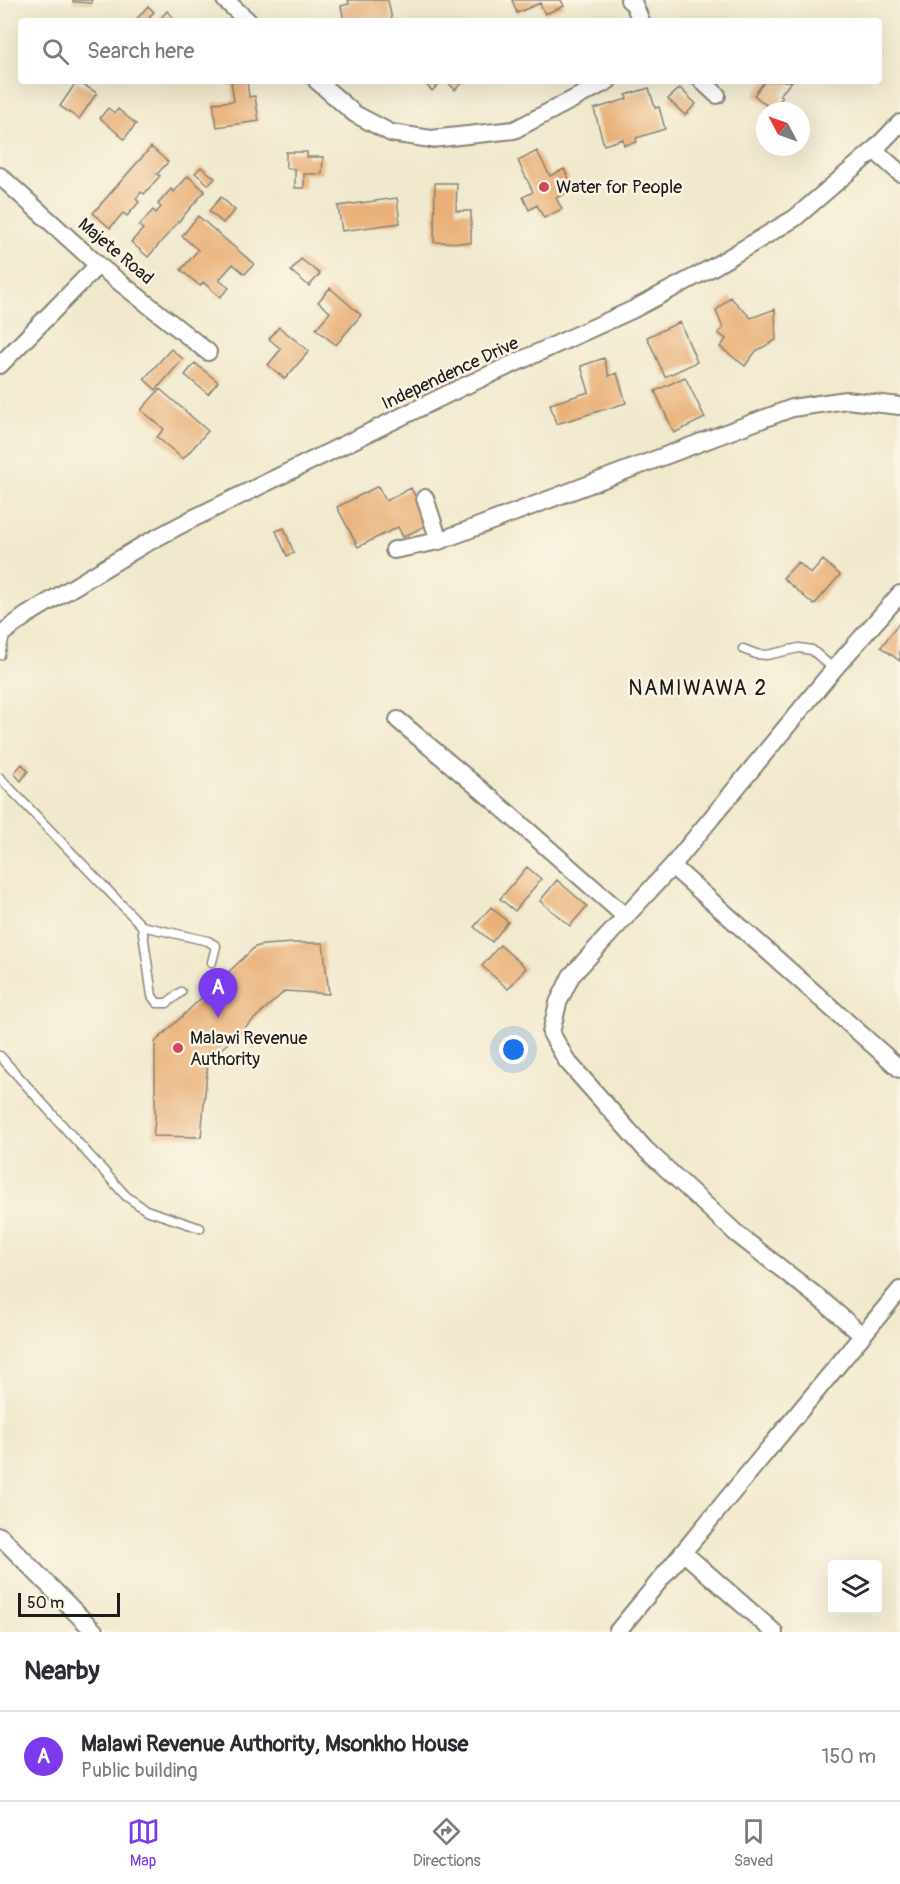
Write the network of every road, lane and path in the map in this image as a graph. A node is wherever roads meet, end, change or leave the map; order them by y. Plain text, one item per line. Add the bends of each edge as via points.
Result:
1 (225, 0) edge
2 (634, 1) edge
3 (245, 18) edge
4 (640, 18) edge
5 (321, 84) edge
6 (602, 84) edge
7 (705, 84) edge
8 (717, 95) dead end
9 (900, 123) edge
10 (874, 150) junction
11 (900, 173) edge
12 (0, 176) edge
13 (98, 265) junction
14 (208, 352) dead end
15 (0, 365) edge
16 (900, 406) edge
17 (426, 498) dead end
18 (439, 541) junction
19 (394, 550) dead end
20 (900, 594) edge
21 (4, 632) edge
22 (743, 649) dead end
23 (0, 654) edge
24 (834, 669) junction
25 (398, 720) dead end
26 (0, 778) edge
27 (672, 866) junction
28 (626, 917) junction
29 (142, 926) junction
30 (212, 962) dead end
31 (181, 992) dead end
32 (0, 1056) edge
33 (900, 1069) edge
34 (201, 1228) dead end
35 (900, 1290) edge
36 (862, 1335) junction
37 (0, 1536) edge
38 (684, 1553) junction
39 (95, 1632) edge
40 (617, 1632) edge
41 (774, 1632) edge

1 - 3 street
2 - 4 street
5 - 6 street via 356,114 391,134 430,139 514,129
7 - 8 street
9 - 10 street, Independence Drive
10 - 11 street
10 - 21 street, Independence Drive via 795,218 713,267 632,310 460,388 190,520
12 - 13 street, Majete Road
13 - 14 street, Majete Road
13 - 15 street
16 - 18 street via 846,400 792,408
17 - 18 street
18 - 19 street
20 - 24 street
21 - 23 lane
22 - 24 lane via 767,656 799,648 812,650
24 - 27 street
25 - 28 street
26 - 29 lane
27 - 28 street
27 - 33 street
28 - 36 street via 572,976 558,1003 551,1033 567,1061 645,1149 737,1234
29 - 30 lane via 208,941 216,946
29 - 31 lane via 152,996 157,1003 166,1003
32 - 34 lane via 126,1196 146,1210
35 - 36 street
36 - 38 street
37 - 39 street
38 - 40 street
38 - 41 street

